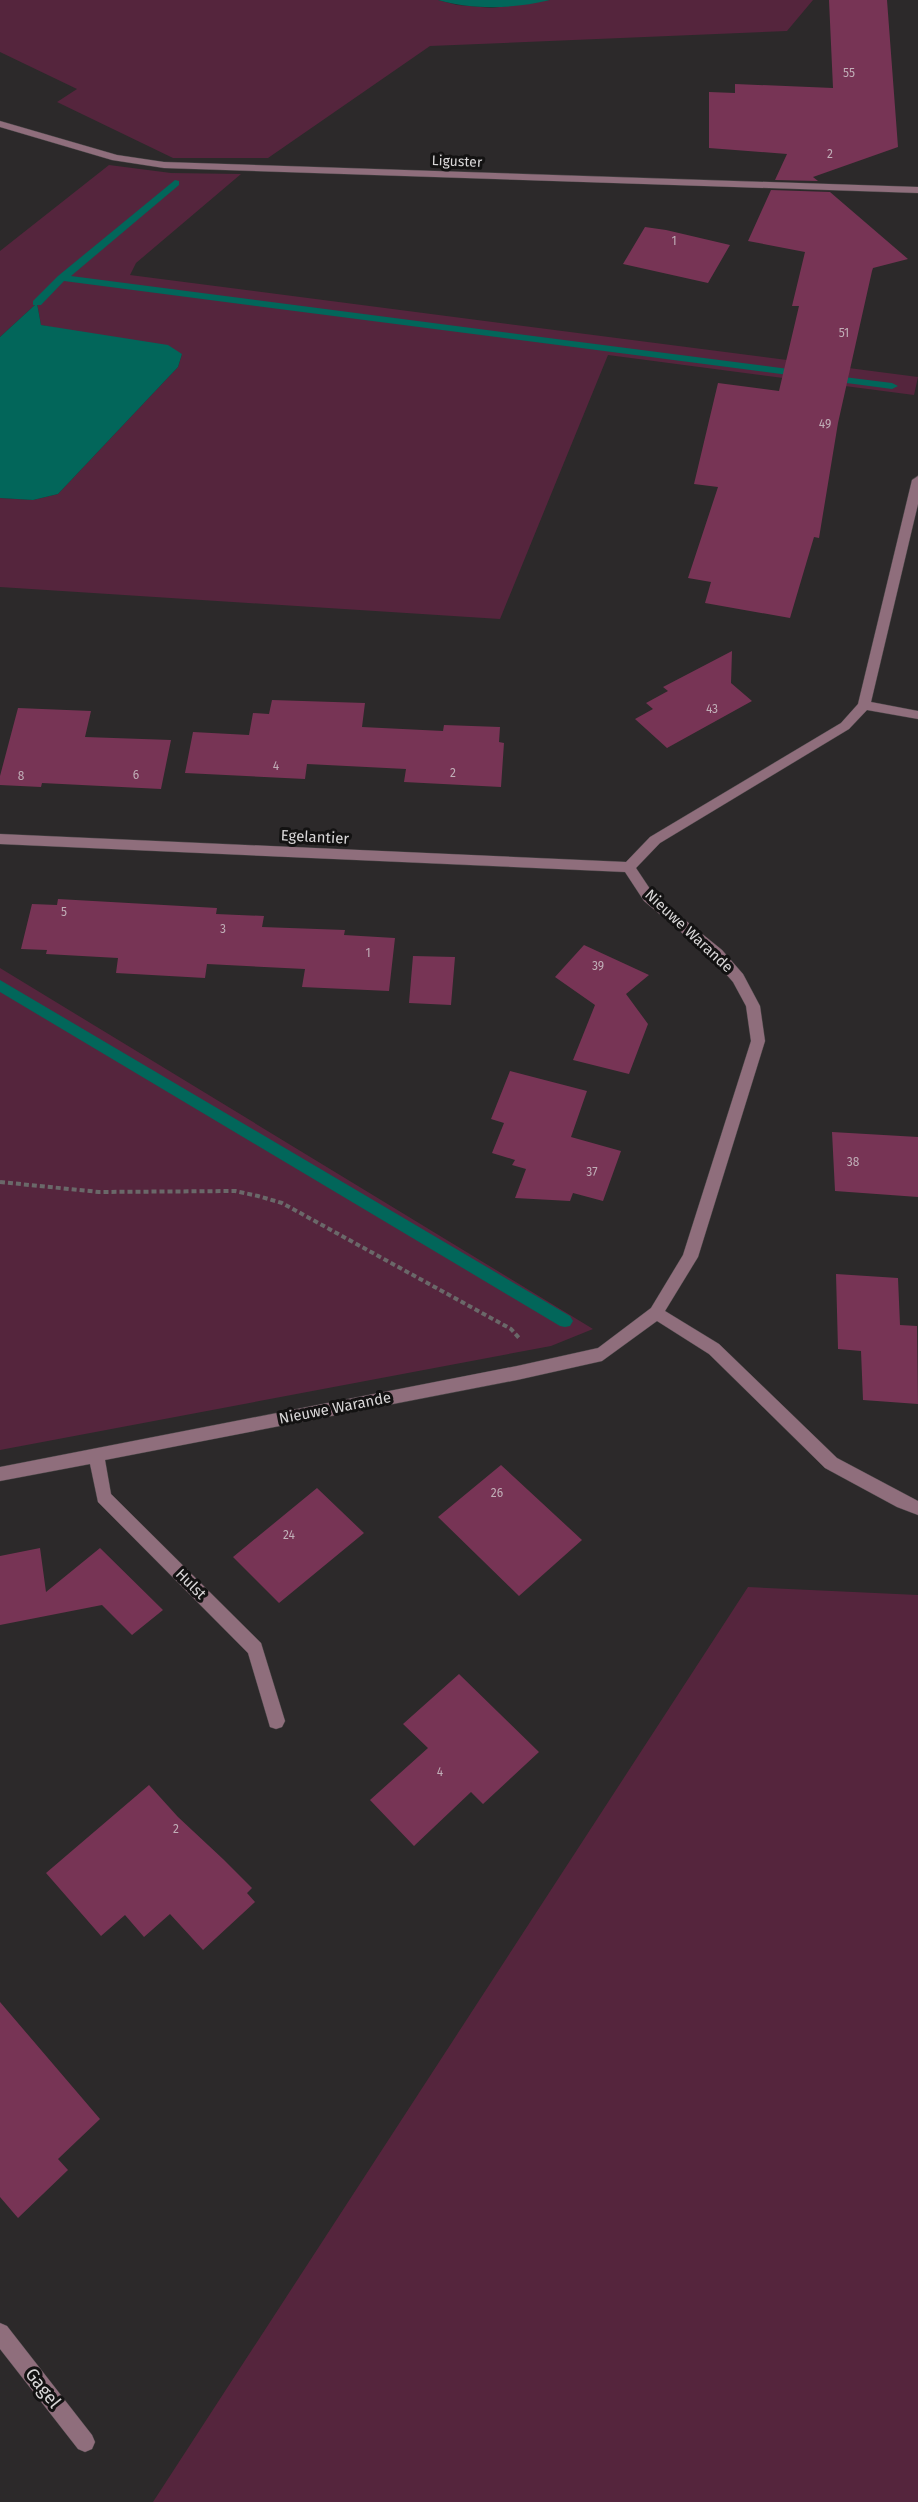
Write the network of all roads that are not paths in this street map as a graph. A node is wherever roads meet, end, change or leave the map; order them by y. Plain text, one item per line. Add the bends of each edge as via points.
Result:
1 (0, 124) edge
2 (918, 190) edge
3 (918, 480) edge
4 (864, 705) junction
5 (918, 715) edge
6 (0, 839) edge
7 (629, 867) junction
8 (656, 1313) junction
9 (96, 1455) junction
10 (0, 1474) edge
11 (918, 1508) edge
12 (276, 1721) dead end
13 (0, 2333) edge
14 (85, 2442) dead end

1 - 2 street, Liguster via 116,158 164,165
3 - 4 street
4 - 5 street
4 - 7 street via 823,740 655,840
6 - 7 street, Egelantier
7 - 8 street, Nieuwe Warande via 649,898 717,954 738,978 753,1006 758,1041 690,1257
8 - 9 street, Nieuwe Warande via 602,1354
8 - 11 street via 714,1349 831,1463
9 - 10 street, Nieuwe Warande
9 - 12 street, Hulst via 104,1497 255,1649
13 - 14 street, Gagel

